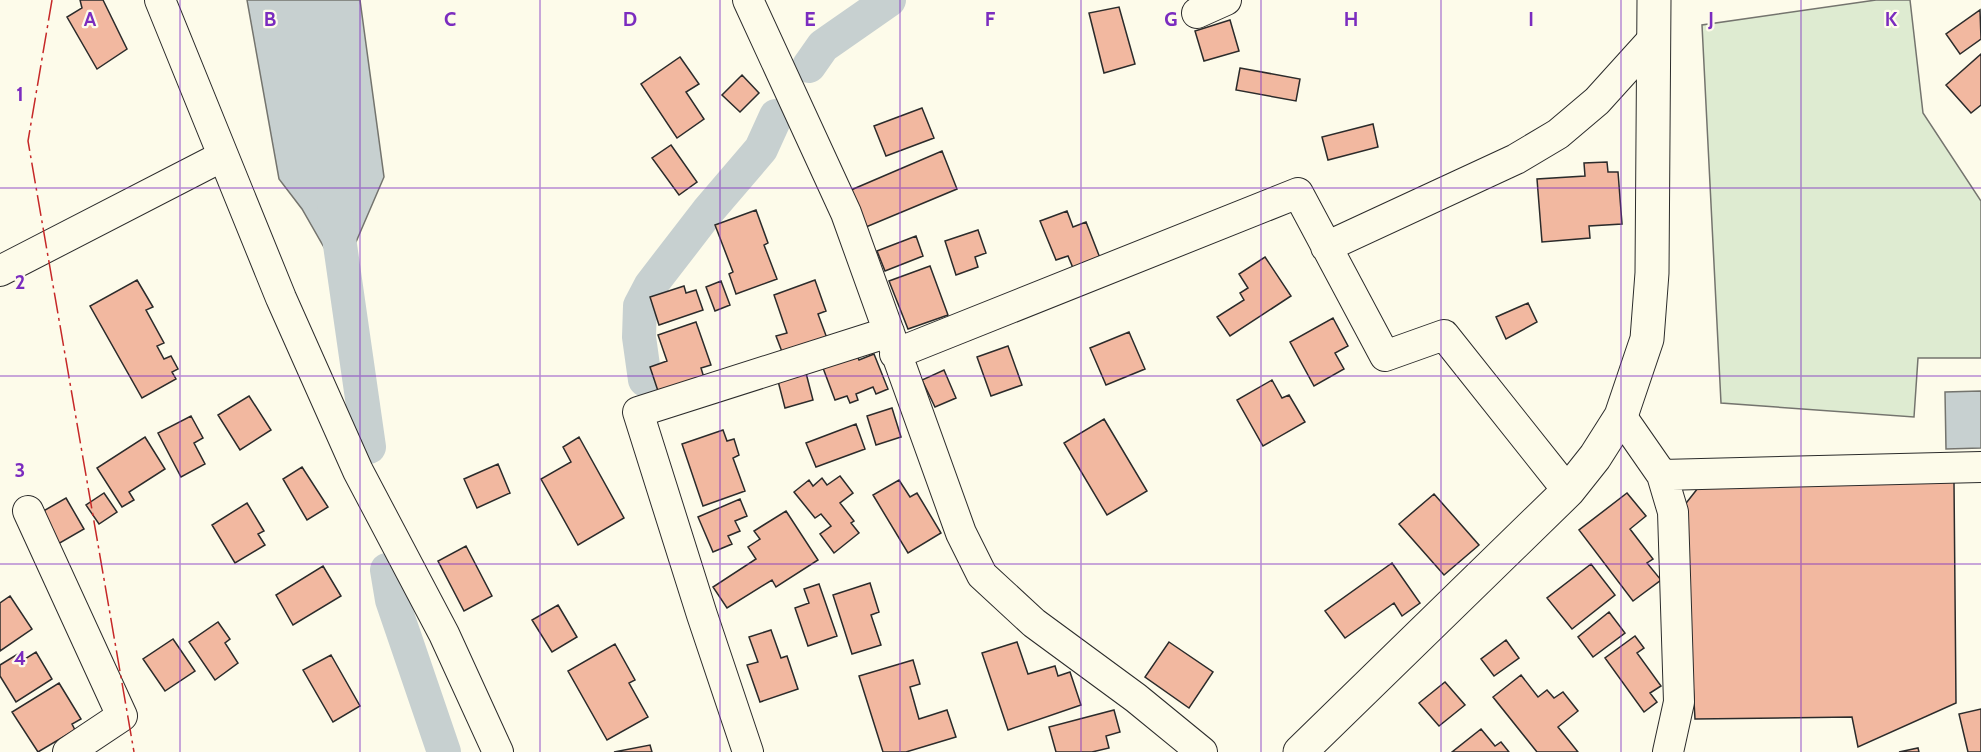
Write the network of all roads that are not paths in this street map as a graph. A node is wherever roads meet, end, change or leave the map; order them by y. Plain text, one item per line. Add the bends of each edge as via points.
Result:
1 (160, 0) edge
2 (748, 0) edge
3 (1226, 0) edge
4 (1654, 0) edge
5 (1197, 13) dead end
6 (1654, 38) junction
7 (223, 156) junction
8 (1326, 247) junction
9 (0, 271) edge
10 (892, 343) junction
11 (1621, 416) junction
12 (1981, 467) edge
13 (1662, 475) junction
14 (1568, 491) junction
15 (28, 512) dead end
16 (68, 752) edge
17 (498, 752) edge
18 (748, 752) edge
19 (1202, 752) edge
20 (1300, 752) edge
21 (1668, 752) edge

1 - 7 street
2 - 10 street via 846,213
3 - 5 street
4 - 6 street
6 - 8 street via 1597,101 1558,134 1516,159
6 - 11 street via 1652,273 1647,339
7 - 9 street
7 - 17 street via 358,471 444,634
8 - 10 street via 1298,193
8 - 14 street via 1385,356 1444,334
10 - 18 street via 638,412
10 - 19 street via 962,533 982,575 1034,624
11 - 13 street
11 - 14 street
12 - 13 street
13 - 21 street via 1673,512 1679,702
14 - 20 street
15 - 16 street via 122,716

